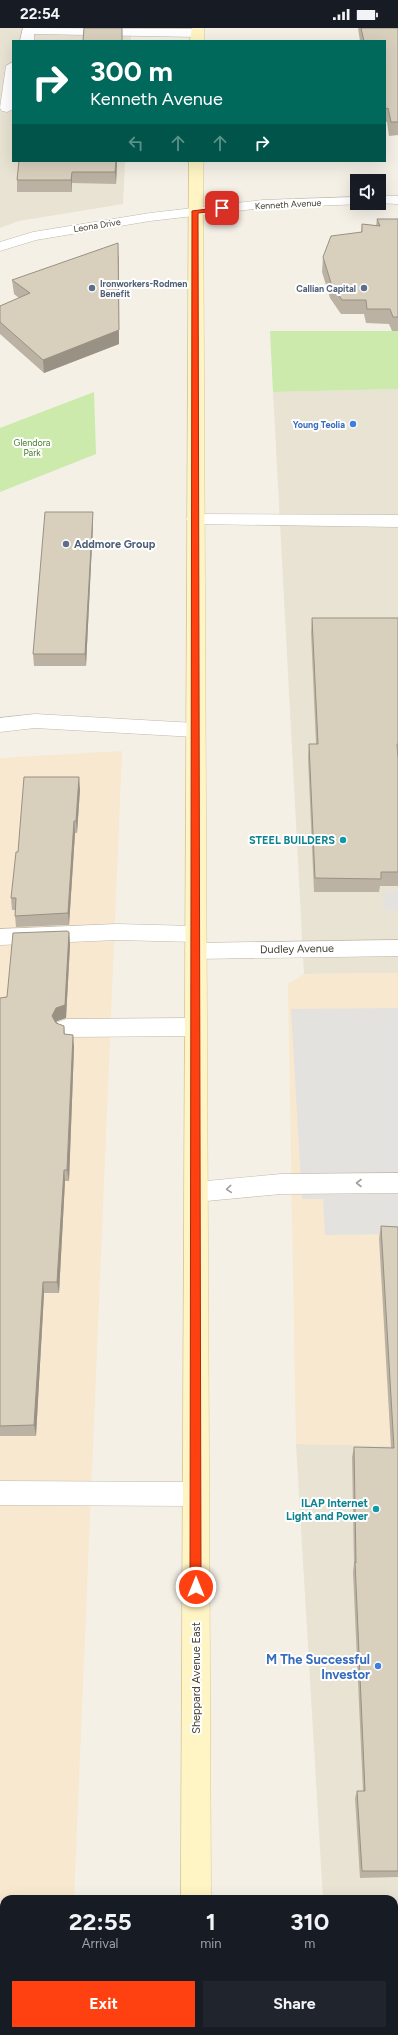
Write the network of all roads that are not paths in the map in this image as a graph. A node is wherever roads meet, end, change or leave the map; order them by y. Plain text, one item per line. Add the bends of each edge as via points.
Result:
1 (78, 29) edge
2 (197, 34) edge
3 (27, 40) edge
4 (12, 73) edge
5 (7, 108) dead end
6 (196, 162) edge
7 (386, 200) edge
8 (398, 200) edge
9 (350, 201) edge
10 (195, 211) junction
11 (0, 247) edge
12 (195, 519) junction
13 (398, 521) edge
14 (0, 726) edge
15 (196, 730) junction
16 (0, 937) edge
17 (196, 942) junction
18 (398, 948) edge
19 (195, 1027) junction
20 (66, 1028) edge
21 (398, 1183) edge
22 (196, 1192) junction
23 (0, 1493) edge
24 (196, 1494) junction
25 (196, 1895) edge

1 - 2 street
1 - 3 street via 28,30
4 - 5 street
6 - 10 main road, Sheppard Avenue East
7 - 8 street
9 - 10 street, Kenneth Avenue via 263,204
10 - 11 street, Leona Drive via 33,236
10 - 12 main road, Sheppard Avenue East
12 - 13 street
12 - 15 main road, Sheppard Avenue East
14 - 15 street via 35,721
15 - 17 main road, Sheppard Avenue East
16 - 17 street, Dudley Avenue via 117,932
17 - 18 street, Dudley Avenue
17 - 19 main road, Sheppard Avenue East
19 - 20 street
19 - 22 main road, Sheppard Avenue East
21 -> 22 street via 281,1184
22 - 24 main road, Sheppard Avenue East
23 - 24 street
24 - 25 main road, Sheppard Avenue East

